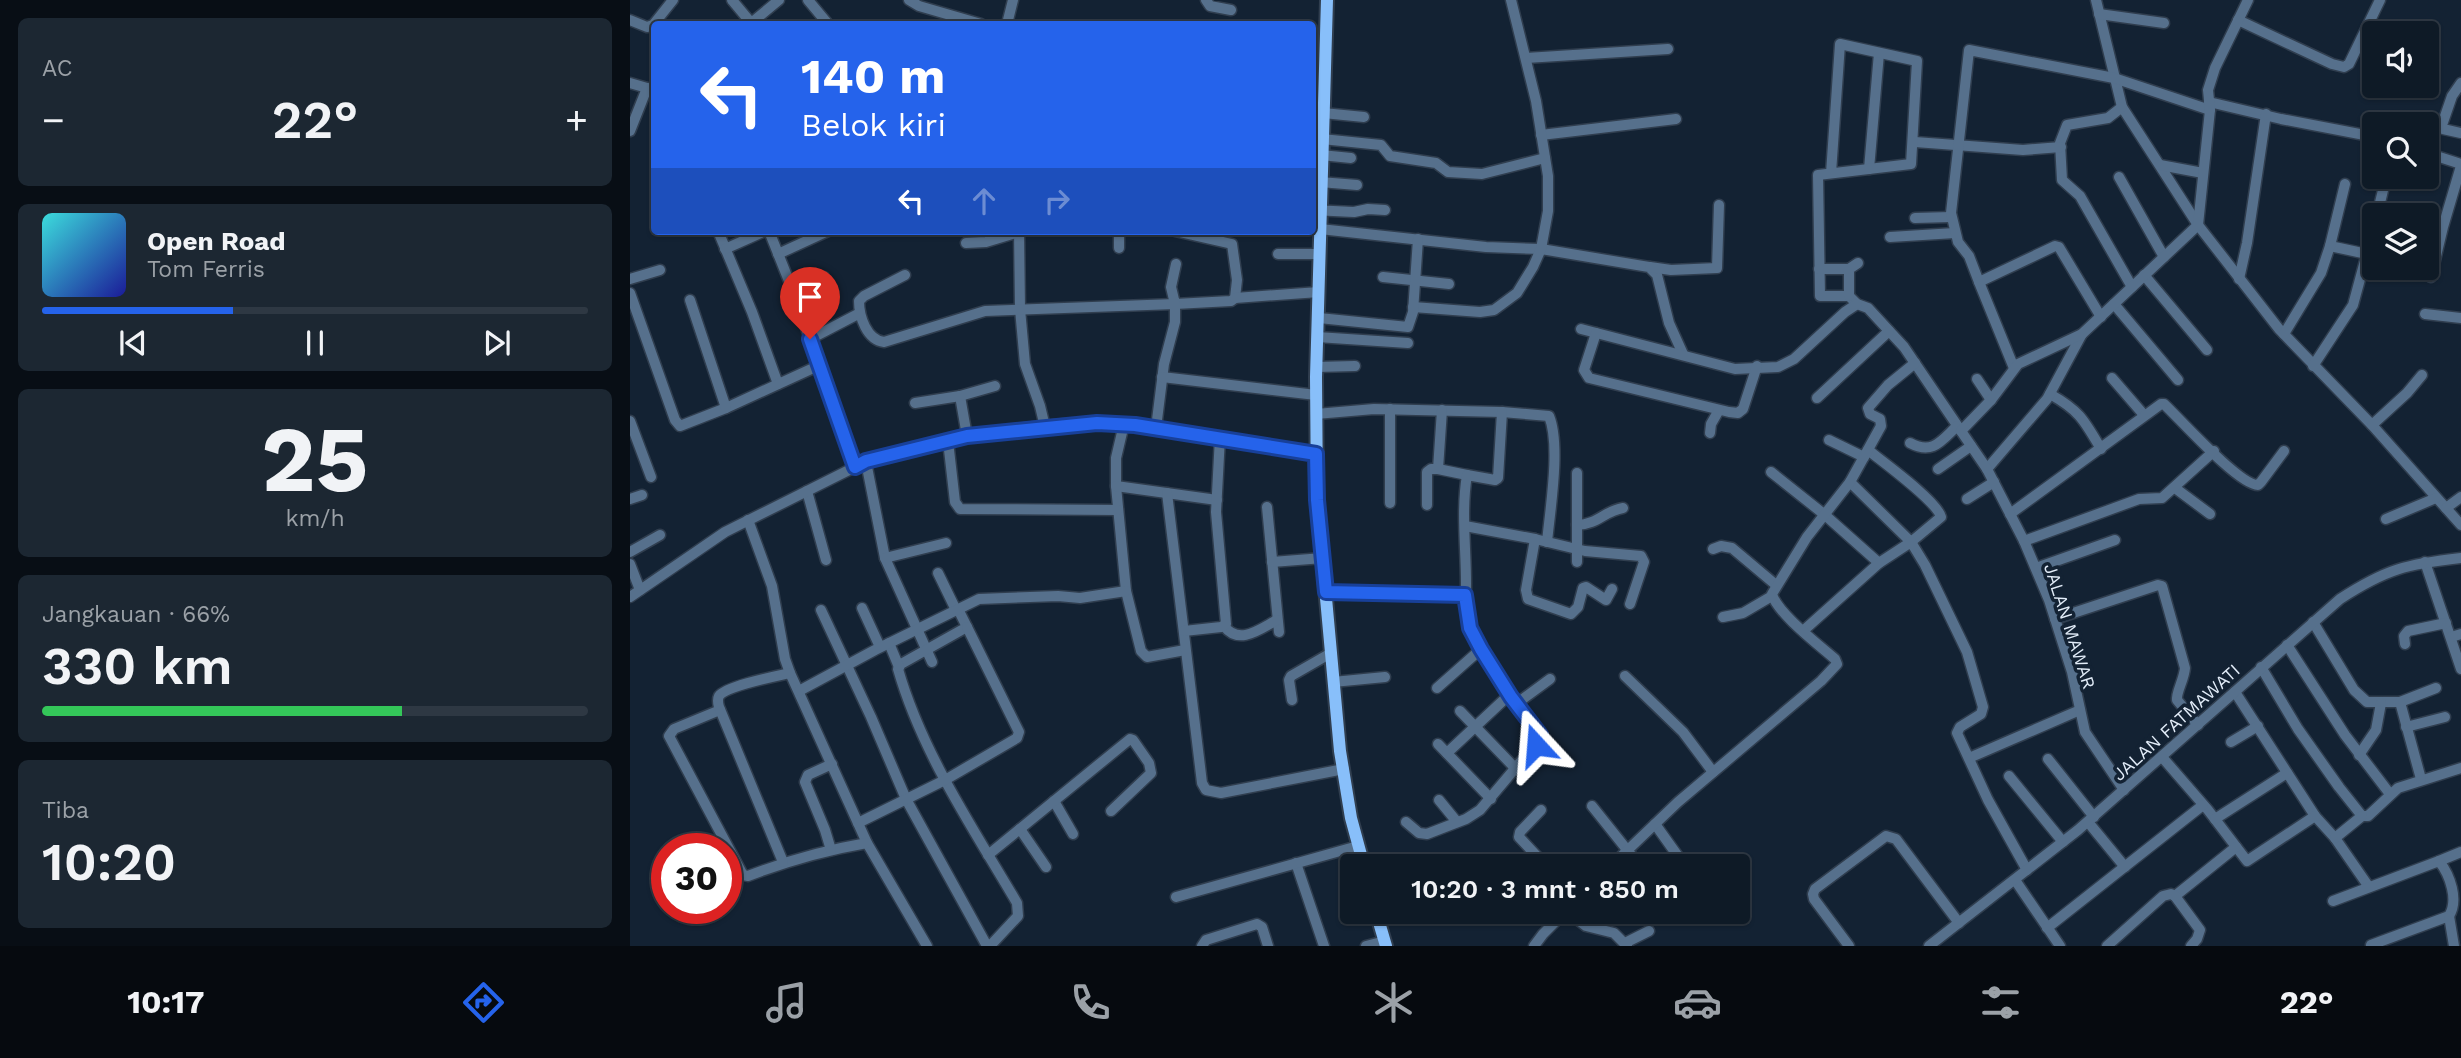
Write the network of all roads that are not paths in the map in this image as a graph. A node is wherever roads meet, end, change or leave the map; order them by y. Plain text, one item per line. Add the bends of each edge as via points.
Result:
1 (673, 0) edge
2 (732, 0) edge
3 (779, 0) edge
4 (808, 0) edge
5 (909, 0) edge
6 (1013, 0) edge
7 (1206, 0) edge
8 (1327, 0) edge
9 (1511, 0) edge
10 (2096, 0) edge
11 (2248, 0) edge
12 (2380, 0) edge
13 (1231, 9) dead end
14 (2099, 14) junction
15 (630, 20) edge
16 (2238, 20) junction
17 (656, 21) edge
18 (749, 21) edge
19 (754, 21) edge
20 (826, 21) edge
21 (971, 21) edge
22 (1008, 21) edge
23 (2164, 23) dead end
24 (651, 26) edge
25 (1668, 49) dead end
26 (1879, 52) junction
27 (1526, 58) junction
28 (2114, 78) junction
29 (630, 83) edge
30 (2461, 83) edge
31 (650, 89) edge
32 (2209, 106) junction
33 (2122, 107) junction
34 (1323, 113) junction
35 (2266, 114) junction
36 (1364, 117) dead end
37 (1676, 119) dead end
38 (630, 131) edge
39 (2461, 133) edge
40 (1541, 135) junction
41 (2362, 135) edge
42 (1322, 138) junction
43 (1914, 142) dead end
44 (1958, 146) junction
45 (2061, 148) junction
46 (1321, 155) junction
47 (2439, 157) edge
48 (1352, 158) dead end
49 (1545, 158) junction
50 (2160, 165) junction
51 (2461, 165) edge
52 (1868, 169) junction
53 (1831, 173) junction
54 (2203, 173) junction
55 (2119, 177) dead end
56 (1320, 182) junction
57 (2345, 184) dead end
58 (1357, 185) dead end
59 (1719, 205) dead end
60 (1316, 210) edge
61 (1385, 210) dead end
62 (1951, 217) junction
63 (1915, 218) dead end
64 (2198, 225) junction
65 (1320, 229) junction
66 (1955, 233) junction
67 (720, 235) edge
68 (758, 235) edge
69 (769, 235) edge
70 (819, 235) edge
71 (1007, 235) edge
72 (1019, 235) edge
73 (1119, 235) edge
74 (1192, 235) edge
75 (1890, 237) dead end
76 (1418, 239) junction
77 (966, 243) dead end
78 (2439, 244) edge
79 (2330, 246) junction
80 (1119, 248) dead end
81 (725, 249) junction
82 (1541, 249) junction
83 (2362, 253) edge
84 (778, 254) junction
85 (1278, 254) dead end
86 (1320, 254) junction
87 (2164, 257) junction
88 (1176, 264) dead end
89 (1819, 269) junction
90 (660, 270) dead end
91 (1661, 272) junction
92 (2362, 272) edge
93 (905, 275) dead end
94 (2144, 275) junction
95 (1383, 277) dead end
96 (824, 278) dead end
97 (630, 279) edge
98 (2239, 279) junction
99 (1416, 281) junction
100 (1979, 282) junction
101 (1449, 284) dead end
102 (2132, 287) junction
103 (793, 291) junction
104 (1319, 292) junction
105 (630, 293) edge
106 (1849, 296) junction
107 (1235, 298) junction
108 (690, 300) dead end
109 (1175, 304) junction
110 (1857, 304) junction
111 (2114, 304) junction
112 (1413, 307) junction
113 (1020, 309) junction
114 (860, 313) junction
115 (2425, 314) dead end
116 (2101, 317) junction
117 (1319, 318) junction
118 (2461, 318) edge
119 (1581, 329) dead end
120 (1889, 331) junction
121 (1597, 333) junction
122 (2082, 334) junction
123 (2284, 334) junction
124 (1317, 337) junction
125 (810, 339) junction
126 (1408, 343) dead end
127 (2207, 351) dead end
128 (1683, 354) junction
129 (1915, 363) junction
130 (820, 365) junction
131 (1355, 366) dead end
132 (1757, 366) junction
133 (2313, 366) junction
134 (1316, 367) junction
135 (2014, 368) junction
136 (2422, 374) dead end
137 (1162, 377) junction
138 (2112, 378) dead end
139 (1977, 379) dead end
140 (2178, 380) dead end
141 (778, 384) junction
142 (995, 386) dead end
143 (2050, 394) junction
144 (1316, 395) junction
145 (960, 396) junction
146 (1816, 398) dead end
147 (1991, 400) junction
148 (915, 403) dead end
149 (726, 408) junction
150 (1390, 410) junction
151 (1442, 410) junction
152 (1719, 410) junction
153 (1502, 412) junction
154 (1316, 414) junction
155 (2144, 415) junction
156 (630, 421) edge
157 (1124, 424) junction
158 (2372, 425) junction
159 (1045, 427) junction
160 (1156, 428) junction
161 (1959, 429) junction
162 (1710, 433) dead end
163 (967, 436) junction
164 (1220, 437) junction
165 (1829, 440) dead end
166 (948, 441) junction
167 (1910, 443) dead end
168 (1971, 446) junction
169 (2101, 449) junction
170 (2214, 451) junction
171 (2284, 451) dead end
172 (1316, 454) junction
173 (1866, 454) junction
174 (866, 461) junction
175 (855, 467) junction
176 (1438, 469) junction
177 (1938, 469) dead end
178 (1987, 469) junction
179 (1770, 472) dead end
180 (1577, 473) dead end
181 (1467, 475) junction
182 (651, 477) dead end
183 (1850, 482) junction
184 (1994, 482) junction
185 (1116, 486) junction
186 (2175, 488) junction
187 (807, 491) junction
188 (1167, 493) junction
189 (642, 495) dead end
190 (2461, 497) edge
191 (2436, 498) junction
192 (630, 499) edge
193 (1967, 499) dead end
194 (1217, 500) junction
195 (1390, 503) dead end
196 (1427, 505) dead end
197 (1267, 507) dead end
198 (1623, 508) dead end
199 (2446, 509) junction
200 (1118, 510) junction
201 (1825, 514) junction
202 (2010, 514) junction
203 (2210, 514) dead end
204 (2386, 519) dead end
205 (748, 520) junction
206 (1577, 525) junction
207 (2461, 525) edge
208 (1465, 526) junction
209 (660, 535) dead end
210 (1535, 539) junction
211 (2115, 540) dead end
212 (2024, 541) junction
213 (1547, 542) junction
214 (1911, 542) junction
215 (946, 543) dead end
216 (1576, 549) junction
217 (1713, 549) dead end
218 (630, 552) edge
219 (885, 558) junction
220 (1322, 558) junction
221 (2461, 558) edge
222 (826, 560) dead end
223 (1272, 562) junction
224 (1577, 562) dead end
225 (2425, 562) junction
226 (1879, 563) junction
227 (630, 564) edge
228 (2036, 568) junction
229 (937, 573) dead end
230 (1776, 585) junction
231 (1612, 589) dead end
232 (640, 590) junction
233 (1126, 591) junction
234 (1326, 592) junction
235 (1465, 595) junction
236 (1772, 596) junction
237 (630, 597) edge
238 (1630, 604) dead end
239 (862, 608) dead end
240 (821, 610) dead end
241 (957, 610) junction
242 (1723, 617) dead end
243 (2055, 619) junction
244 (1277, 620) junction
245 (2313, 622) junction
246 (2446, 623) junction
247 (1224, 626) junction
248 (967, 627) junction
249 (917, 630) junction
250 (1184, 631) junction
251 (1803, 631) junction
252 (1279, 632) dead end
253 (2456, 636) edge
254 (2405, 644) dead end
255 (884, 645) junction
256 (2287, 645) junction
257 (1481, 649) junction
258 (1185, 650) junction
259 (927, 651) junction
260 (1331, 653) junction
261 (932, 662) dead end
262 (847, 665) junction
263 (899, 667) junction
264 (2261, 667) junction
265 (2461, 669) edge
266 (790, 673) junction
267 (1625, 676) dead end
268 (1385, 677) dead end
269 (1550, 679) dead end
270 (1333, 682) junction
271 (1437, 688) dead end
272 (2436, 688) dead end
273 (799, 691) junction
274 (2235, 692) junction
275 (1509, 695) junction
276 (1292, 700) dead end
277 (2400, 702) junction
278 (2381, 703) junction
279 (1516, 704) junction
280 (720, 710) junction
281 (2080, 710) junction
282 (1460, 711) dead end
283 (2445, 717) dead end
284 (2198, 725) junction
285 (2258, 726) junction
286 (1475, 727) junction
287 (2406, 727) junction
288 (2231, 742) dead end
289 (1438, 744) dead end
290 (1447, 753) junction
291 (2359, 755) junction
292 (2162, 757) junction
293 (1969, 758) junction
294 (2048, 759) dead end
295 (832, 764) junction
296 (2461, 768) edge
297 (1344, 769) junction
298 (1516, 769) junction
299 (1713, 772) junction
300 (2287, 772) junction
301 (2009, 776) dead end
302 (2421, 779) junction
303 (946, 780) junction
304 (2124, 790) junction
305 (2390, 794) junction
306 (906, 799) junction
307 (1491, 799) junction
308 (1439, 800) dead end
309 (1054, 801) junction
310 (2203, 805) junction
311 (1592, 806) dead end
312 (1541, 810) dead end
313 (1111, 811) dead end
314 (2315, 816) junction
315 (2362, 816) junction
316 (2091, 819) junction
317 (2215, 819) junction
318 (1406, 822) dead end
319 (1457, 822) junction
320 (858, 823) junction
321 (1655, 824) junction
322 (1020, 830) junction
323 (1073, 834) dead end
324 (2335, 838) junction
325 (2063, 842) junction
326 (867, 844) junction
327 (1358, 846) junction
328 (2236, 848) junction
329 (1629, 849) junction
330 (831, 850) junction
331 (2461, 852) edge
332 (1360, 854) edge
333 (1535, 854) edge
334 (1624, 854) edge
335 (1632, 854) edge
336 (1676, 854) edge
337 (988, 855) junction
338 (2439, 862) junction
339 (783, 863) junction
340 (1296, 863) junction
341 (1046, 867) dead end
342 (2125, 867) junction
343 (2027, 870) junction
344 (2015, 880) junction
345 (2369, 887) junction
346 (2175, 895) junction
347 (1176, 897) dead end
348 (2333, 901) dead end
349 (2449, 916) junction
350 (1959, 923) junction
351 (1380, 924) edge
352 (1554, 924) edge
353 (1583, 924) edge
354 (2047, 928) junction
355 (1649, 931) dead end
356 (1386, 943) edge
357 (2383, 944) edge
358 (1626, 945) edge
359 (2371, 945) edge
360 (927, 946) edge
361 (988, 946) edge
362 (1202, 946) edge
363 (1268, 946) edge
364 (1324, 946) edge
365 (1366, 946) edge
366 (1534, 946) edge
367 (1849, 946) edge
368 (1929, 946) edge
369 (2060, 946) edge
370 (2107, 946) edge
371 (2191, 946) edge
372 (2454, 946) edge

1 - 17 street
2 - 18 street
3 - 19 street
4 - 20 street
5 - 21 street
6 - 22 street
7 - 13 street via 1210,6
8 - 34 main road
9 - 27 street
10 - 14 street
11 - 16 street
12 - 16 street via 2349,64 2343,67
14 - 23 street
14 - 28 street
15 - 24 street
16 - 32 street via 2215,68
25 - 27 street
26 - 52 street
26 - 52 street via 1917,61 1911,164
26 - 53 street via 1840,44
27 - 40 street
28 - 32 street
28 - 33 street
28 - 44 street via 1969,50
29 - 31 street
30 - 39 street via 2442,125
31 - 38 street
32 - 35 street
32 - 54 street
33 - 45 street via 2108,118 2067,125
33 - 50 street
34 - 36 street
34 - 42 main road
35 - 41 street
35 - 98 street
37 - 40 street
40 - 49 street
42 - 46 main road
42 - 49 street via 1381,145 1390,156 1436,163 1448,172 1482,174
43 - 44 street
44 - 45 street
44 - 62 street
45 - 102 street via 2062,180 2080,196
46 - 48 street
46 - 56 main road
47 - 51 street
49 - 82 street via 1548,211
50 - 54 street
50 - 64 street
51 - 78 street
52 - 53 street
53 - 89 street via 1818,175
54 - 64 street
55 - 87 street
56 - 58 street
56 - 60 main road
57 - 79 street
59 - 91 street via 1717,268
60 - 61 street
60 - 65 main road
62 - 63 street
62 - 66 street
64 - 87 street
64 - 98 street
65 - 76 street
65 - 86 main road
66 - 75 street
66 - 100 street
67 - 81 street
68 - 81 street
69 - 84 street
70 - 84 street
71 - 77 street
72 - 113 street
73 - 80 street
74 - 107 street via 1231,244
76 - 82 street
76 - 99 street
79 - 83 street
79 - 123 street via 2321,273
81 - 141 street
82 - 91 street
82 - 112 street via 1517,293 1494,310
84 - 103 street
85 - 86 street
86 - 104 main road
87 - 94 street
88 - 109 street via 1171,287
89 - 106 street via 1820,296
89 - 106 street via 1854,266
90 - 97 street
91 - 128 street via 1669,323
92 - 133 street via 2353,305
93 - 114 street via 864,296 859,301
94 - 102 street
94 - 127 street
95 - 99 street
96 - 103 street
98 - 123 street
99 - 101 street
99 - 112 street
100 - 116 street via 2059,247
100 - 135 street
102 - 111 street
103 - 125 street
104 - 107 street
104 - 117 main road
105 - 149 street via 680,426
106 - 110 street, JALAN MAWAR
107 - 109 street
108 - 149 street
109 - 113 street
109 - 137 street
110 - 120 street, JALAN MAWAR via 1868,308
110 - 132 street via 1788,363
111 - 116 street
111 - 140 street
112 - 117 street via 1404,328
113 - 114 street via 976,313 884,342 872,338
113 - 159 street via 1025,364
114 - 125 street
115 - 118 street
116 - 122 street
117 - 124 main road
119 - 121 street
120 - 129 street, JALAN MAWAR
120 - 146 street
121 - 128 street
121 - 152 street via 1584,370 1589,378
122 - 135 street
122 - 143 street
123 - 133 street
124 - 126 street
124 - 134 main road
125 - 130 street
128 - 132 street via 1735,369
129 - 161 street, JALAN MAWAR
129 - 173 street via 1868,408 1881,422
130 - 141 street
130 - 175 street
131 - 134 street
132 - 152 street via 1741,412
133 - 158 street
134 - 144 main road
135 - 147 street
136 - 158 street
137 - 144 street
137 - 160 street
138 - 155 street
139 - 147 street
141 - 149 street
142 - 145 street
143 - 169 street via 2083,418
143 - 178 street
144 - 154 main road
145 - 148 street
145 - 163 street
147 - 161 street
150 - 151 street
150 - 154 street
150 - 195 street
151 - 153 street
151 - 176 street
152 - 162 street
153 - 181 street via 1498,477
153 - 213 street via 1545,414 1551,421 1554,454
154 - 172 main road
155 - 169 street
155 - 170 street via 2164,404
156 - 182 street
157 - 159 street
157 - 160 street
157 - 185 street via 1116,458
158 - 191 street
159 - 163 street
160 - 164 street
161 - 167 street via 1933,447
161 - 168 street, JALAN MAWAR
163 - 166 street
164 - 172 street
164 - 194 street
165 - 173 street
166 - 174 street
166 - 200 street via 955,502 960,509
168 - 177 street
168 - 178 street, JALAN MAWAR
169 - 202 street
170 - 171 street via 2254,485 2262,482
170 - 186 street
172 - 220 main road
173 - 183 street
173 - 214 street via 1902,477 1940,513 1939,520
174 - 175 street
174 - 219 street
175 - 187 street
176 - 181 street
176 - 196 street via 1427,472
178 - 184 street, JALAN MAWAR
179 - 201 street
180 - 206 street
181 - 208 street
183 - 201 street
183 - 214 street
184 - 193 street
184 - 202 street, JALAN MAWAR
185 - 188 street
185 - 200 street
186 - 203 street
186 - 212 street via 2157,500 2139,499
187 - 205 street
187 - 222 street
188 - 194 street
188 - 250 street
189 - 192 street
190 - 199 street
191 - 199 street
191 - 204 street
194 - 247 street
197 - 223 street
198 - 206 street
199 - 207 street
200 - 233 street
201 - 226 street
201 - 230 street
202 - 212 street, JALAN MAWAR
205 - 232 street
205 - 266 street via 772,586
206 - 216 street
208 - 210 street
208 - 235 street
209 - 218 street
210 - 213 street
210 - 231 street via 1526,590 1531,601 1571,614 1583,588 1606,600
211 - 228 street
212 - 228 street, JALAN MAWAR
213 - 216 street
214 - 226 street
214 - 293 street via 1967,652 1982,704 1981,714 1957,731
215 - 219 street
216 - 224 street
216 - 238 street via 1643,558
217 - 230 street via 1731,548
219 - 249 street
220 - 223 street
220 - 234 main road
221 - 225 street, JALAN FATMAWATI
223 - 244 street
225 - 245 street, JALAN FATMAWATI via 2364,583
225 - 246 street
226 - 251 street
227 - 232 street
228 - 243 street, JALAN MAWAR
229 - 241 street
230 - 236 street
232 - 237 street
233 - 241 street via 1080,598 992,597
233 - 258 street via 1142,654
234 - 235 street
234 - 260 main road
235 - 257 street via 1470,628
236 - 242 street via 1743,613
236 - 251 street
239 - 255 street
240 - 262 street
241 - 248 street
241 - 249 street
243 - 281 street, JALAN MAWAR
243 - 284 street via 2162,586 2185,668 2177,700
244 - 247 street via 1242,636 1231,634
244 - 252 street
245 - 256 street, JALAN FATMAWATI
245 - 278 street via 2362,698
246 - 253 street
246 - 254 street via 2407,631
247 - 250 street
248 - 259 street
248 - 303 street via 1019,732 1014,741
249 - 255 street
249 - 259 street
250 - 258 street
251 - 299 street via 1837,664
253 - 265 street
255 - 262 street
255 - 263 street
256 - 264 street, JALAN FATMAWATI
256 - 291 street
257 - 271 street
257 - 275 street
258 - 297 street via 1206,790 1221,793
259 - 261 street
259 - 263 street
260 - 270 main road
260 - 276 street via 1291,676
262 - 273 street
262 - 306 street
263 - 303 street via 920,727
264 - 274 street, JALAN FATMAWATI
264 - 315 street
266 - 273 street
266 - 280 street via 723,693 718,699
267 - 299 street via 1683,732
268 - 270 street
269 - 279 street
270 - 297 main road
272 - 277 street
273 - 295 street
274 - 284 street, JALAN FATMAWATI
274 - 285 street
275 - 279 street
275 - 286 street
277 - 278 street
277 - 287 street
278 - 291 street via 2376,730
279 - 298 street via 1540,735
280 - 339 street
280 - 339 street via 674,729 669,736 740,872 748,876
281 - 293 street
281 - 304 street, JALAN MAWAR via 2085,732
282 - 286 street
283 - 287 street
284 - 292 street, JALAN FATMAWATI
285 - 288 street
285 - 300 street
286 - 290 street
286 - 298 street
287 - 302 street
289 - 290 street
290 - 307 street
291 - 305 street
292 - 304 street, JALAN FATMAWATI
292 - 310 street
293 - 343 street
294 - 316 street
295 - 320 street
295 - 330 street via 808,775 805,782
296 - 302 street
297 - 327 main road
298 - 307 street
299 - 321 street
300 - 314 street
300 - 317 street
301 - 325 street
302 - 305 street
303 - 306 street
303 - 337 street
304 - 316 street, JALAN FATMAWATI
305 - 315 street via 2368,816
306 - 320 street
306 - 361 street
307 - 319 street
308 - 319 street
309 - 313 street via 1127,740 1133,740 1151,773
309 - 322 street
309 - 323 street
310 - 317 street
310 - 342 street
311 - 329 street
312 - 333 street via 1519,837
314 - 324 street
314 - 328 street via 2250,860
315 - 324 street
316 - 325 street, JALAN FATMAWATI
316 - 342 street
317 - 328 street
318 - 319 street via 1422,835
320 - 326 street
321 - 329 street
321 - 336 street
322 - 337 street
322 - 341 street
324 - 345 street
325 - 343 street, JALAN FATMAWATI
326 - 330 street
326 - 360 street
327 - 332 main road
327 - 340 street
328 - 346 street
329 - 334 street
329 - 335 street
330 - 339 street
331 - 338 street
337 - 361 street via 1019,910 1011,926
338 - 345 street
338 - 349 street via 2455,902
340 - 347 street
340 - 364 street
342 - 354 street
343 - 344 street, JALAN FATMAWATI
344 - 350 street, JALAN FATMAWATI
344 - 354 street
345 - 348 street
346 - 370 street via 2163,896
346 - 371 street via 2200,930
349 - 357 street
349 - 372 street
350 - 367 street via 1896,839 1886,835 1813,894
350 - 368 street, JALAN FATMAWATI
351 - 356 main road
352 - 366 street
353 - 358 street via 1615,933
354 - 369 street
355 - 358 street
356 - 365 street
357 - 359 street
362 - 363 street via 1214,937 1256,924 1262,927

